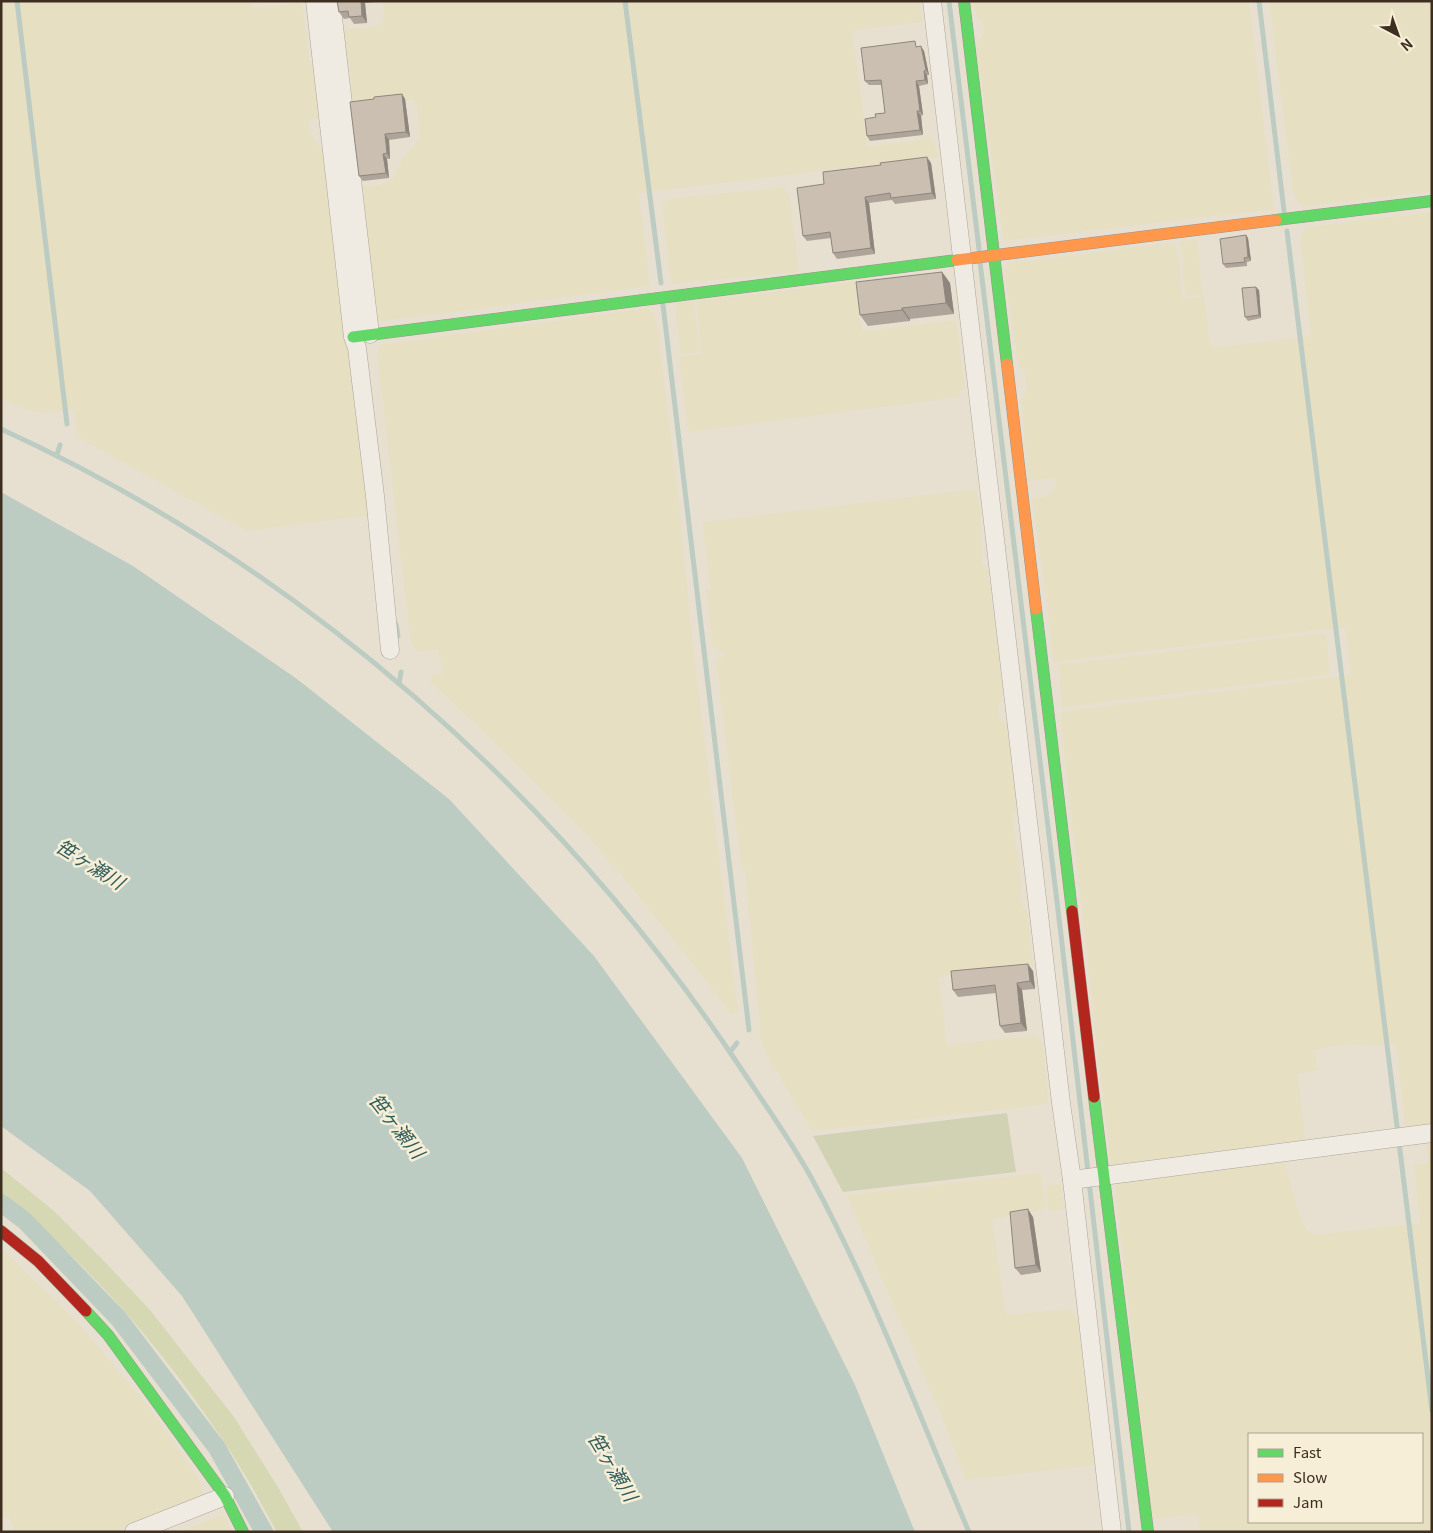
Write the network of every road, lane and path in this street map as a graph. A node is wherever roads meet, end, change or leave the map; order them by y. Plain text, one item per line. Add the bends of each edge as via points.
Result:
1 (315, 1) edge
2 (331, 1) edge
3 (932, 1) edge
4 (964, 1) edge
5 (340, 139) junction
6 (1432, 201) edge
7 (990, 256) junction
8 (968, 258) junction
9 (362, 336) junction
10 (390, 650) dead end
11 (1432, 1134) edge
12 (1088, 1178) junction
13 (1, 1231) edge
14 (225, 1496) junction
15 (134, 1532) edge
16 (243, 1532) edge
17 (1112, 1532) edge
18 (1148, 1532) edge

1 - 5 street
2 - 5 street
3 - 8 street
4 - 7 street
5 - 9 street
6 - 7 street
7 - 8 street
7 - 12 street
8 - 9 street
8 - 12 street via 1061,1102
9 - 10 street via 357,348
11 - 12 street
12 - 17 street
12 - 18 street via 1112,1239
13 - 14 street via 38,1261 108,1336
14 - 15 street
14 - 16 street

